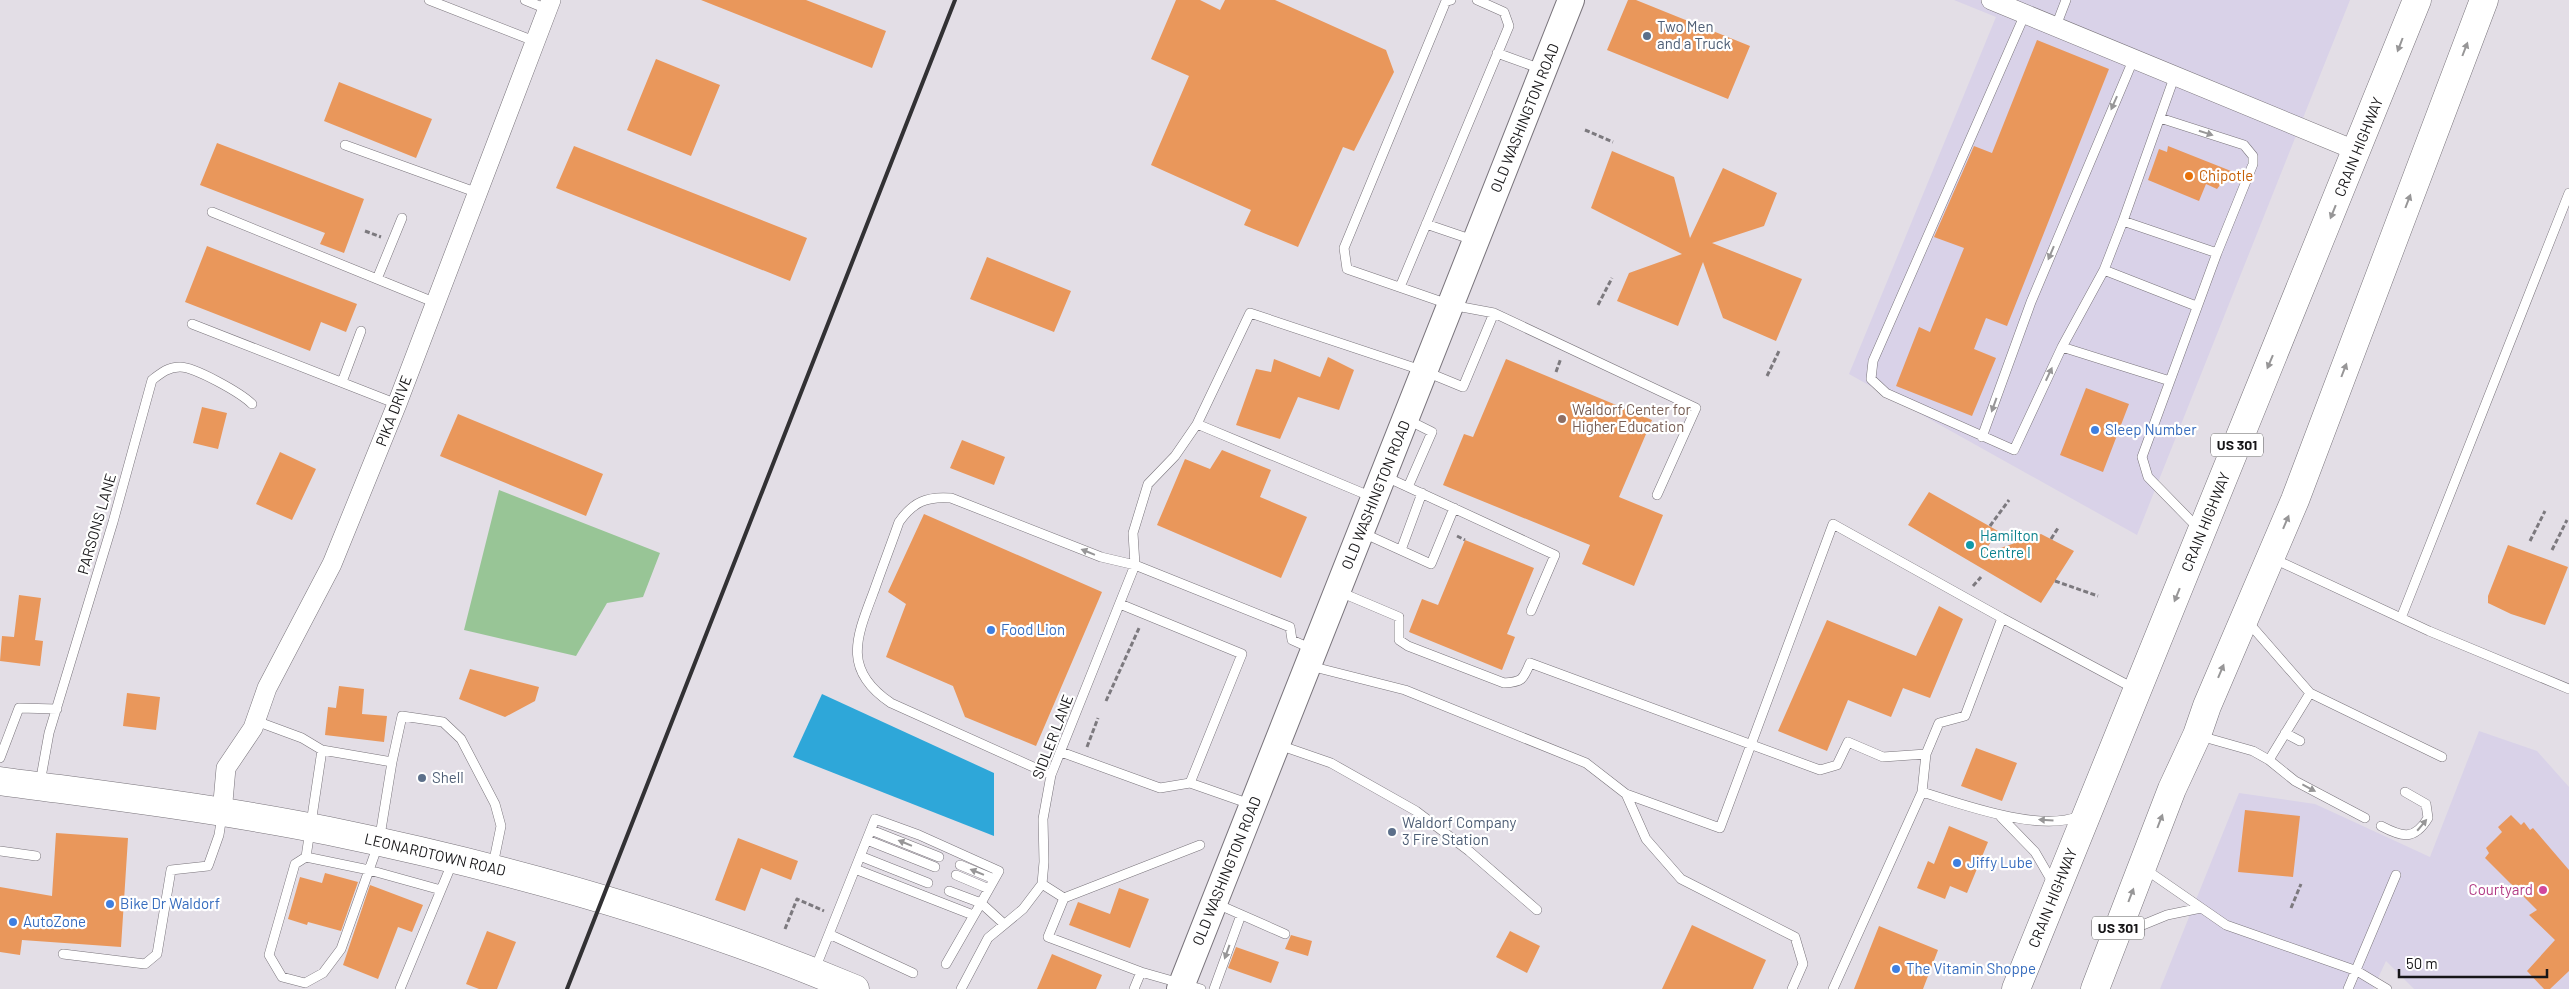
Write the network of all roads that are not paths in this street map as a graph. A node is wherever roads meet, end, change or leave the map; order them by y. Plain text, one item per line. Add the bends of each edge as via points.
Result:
1 (429, 0) edge
2 (525, 0) edge
3 (1451, 0) edge
4 (1477, 0) edge
5 (1571, 0) edge
6 (1991, 0) edge
7 (2066, 0) edge
8 (2417, 0) edge
9 (2484, 0) edge
10 (549, 5) edge
11 (2025, 14) junction
12 (2056, 26) junction
13 (534, 41) junction
14 (1498, 53) junction
15 (2134, 58) junction
16 (1543, 70) junction
17 (2175, 75) junction
18 (2160, 118) junction
19 (345, 145) dead end
20 (2357, 151) junction
21 (478, 193) junction
22 (2569, 193) edge
23 (212, 212) dead end
24 (402, 218) dead end
25 (2124, 221) junction
26 (1426, 224) junction
27 (1476, 241) junction
28 (2217, 253) junction
29 (2104, 270) junction
30 (377, 279) junction
31 (1400, 287) junction
32 (436, 304) junction
33 (1450, 305) junction
34 (2196, 306) junction
35 (1494, 313) junction
36 (192, 324) dead end
37 (361, 331) dead end
38 (2062, 347) junction
39 (1424, 371) junction
40 (2170, 381) junction
41 (342, 382) junction
42 (252, 404) dead end
43 (397, 404) junction
44 (1406, 419) junction
45 (1197, 424) junction
46 (1982, 437) junction
47 (1379, 487) junction
48 (1408, 487) junction
49 (1422, 494) junction
50 (1657, 495) dead end
51 (1454, 508) junction
52 (1360, 532) junction
53 (2202, 533) junction
54 (1400, 550) junction
55 (2271, 557) junction
56 (1135, 565) junction
57 (1338, 591) junction
58 (1120, 604) junction
59 (1532, 611) dead end
60 (2002, 618) junction
61 (2244, 618) junction
62 (2401, 618) junction
63 (1311, 658) junction
64 (2569, 689) edge
65 (2138, 691) junction
66 (2310, 693) junction
67 (56, 709) junction
68 (256, 721) junction
69 (2285, 733) junction
70 (2197, 735) junction
71 (2300, 741) dead end
72 (1277, 744) junction
73 (1752, 745) junction
74 (322, 750) junction
75 (1061, 752) junction
76 (1926, 754) junction
77 (2442, 757) dead end
78 (0, 758) edge
79 (2269, 760) junction
80 (392, 762) junction
81 (1052, 774) junction
82 (0, 781) edge
83 (1190, 783) junction
84 (40, 786) junction
85 (1922, 792) junction
86 (2405, 792) dead end
87 (1626, 794) junction
88 (1252, 805) junction
89 (2088, 812) junction
90 (222, 813) junction
91 (2002, 816) junction
92 (2365, 818) dead end
93 (2381, 826) dead end
94 (311, 828) junction
95 (871, 830) junction
96 (867, 840) junction
97 (380, 842) junction
98 (1200, 845) dead end
99 (0, 851) edge
100 (36, 856) dead end
101 (860, 856) junction
102 (306, 857) junction
103 (939, 857) dead end
104 (454, 859) junction
105 (960, 866) dead end
106 (935, 867) dead end
107 (2142, 867) junction
108 (492, 868) junction
109 (855, 869) junction
110 (369, 870) junction
111 (956, 875) dead end
112 (2396, 875) dead end
113 (994, 879) junction
114 (928, 883) dead end
115 (1042, 884) junction
116 (989, 889) junction
117 (441, 890) junction
118 (2056, 890) junction
119 (949, 891) dead end
120 (1064, 898) junction
121 (981, 903) junction
122 (1214, 903) junction
123 (2201, 908) junction
124 (1537, 910) dead end
125 (1241, 915) junction
126 (973, 916) junction
127 (1004, 924) junction
128 (830, 934) junction
129 (1285, 934) dead end
130 (2115, 937) junction
131 (63, 954) dead end
132 (946, 964) dead end
133 (2357, 971) junction
134 (814, 972) junction
135 (1142, 972) junction
136 (913, 973) dead end
137 (1188, 987) edge
138 (400, 989) edge
139 (855, 989) edge
140 (961, 989) edge
141 (1134, 989) edge
142 (1214, 989) edge
143 (1792, 989) edge
144 (1833, 989) edge
145 (2016, 989) edge
146 (2095, 989) edge
147 (2348, 989) edge
148 (2387, 989) edge

1 - 13 lane
2 - 10 lane
3 - 31 lane via 1446,1 1344,248 1347,269
4 - 14 lane via 1504,12 1508,26
5 - 16 main road, OLD WASHINGTON ROAD
6 - 11 street
7 - 12 lane
8 -> 20 highway, CRAIN HIGHWAY / US 301
55 -> 9 highway, US 301
10 - 13 street, PIKA DRIVE
11 - 12 street
11 - 46 lane via 1873,361 1871,378 1886,392
12 - 15 street
13 - 21 street, PIKA DRIVE
14 - 16 lane
14 - 26 lane
15 - 17 street
15 -> 46 lane via 2031,302
16 - 27 main road, OLD WASHINGTON ROAD
17 - 18 lane
17 - 20 street
18 - 25 lane
18 -> 28 lane via 2244,145 2253,156 2253,164
19 - 21 lane
20 -> 53 highway, CRAIN HIGHWAY / US 301
21 - 32 street, PIKA DRIVE
22 - 62 lane
23 - 30 lane
24 - 30 lane
25 - 28 lane
25 - 29 lane
26 - 27 lane
26 - 31 lane
27 - 33 main road, OLD WASHINGTON ROAD
28 - 34 lane
29 - 34 lane
29 - 38 lane
30 - 32 lane
31 - 33 lane
32 - 43 street, PIKA DRIVE
33 - 35 lane
33 - 39 main road, OLD WASHINGTON ROAD
34 - 40 lane
35 - 39 lane via 1463,387
35 - 50 lane via 1696,408
36 - 41 lane
37 - 41 lane
38 - 40 lane
46 -> 38 lane via 2014,450
39 - 44 main road, OLD WASHINGTON ROAD
39 - 45 lane via 1250,314
40 - 53 lane via 2142,457 2148,477
41 - 43 lane
42 - 67 lane, PARSONS LANE via 243,395 182,367 166,369 152,380
43 - 68 street, PIKA DRIVE via 332,564 271,680
44 - 47 main road, OLD WASHINGTON ROAD
44 - 48 lane via 1432,432
45 - 47 lane
45 - 56 lane via 1175,456 1148,484 1133,533
47 - 48 lane
47 - 52 main road, OLD WASHINGTON ROAD
48 - 49 lane
49 - 51 lane
49 - 54 lane
51 - 54 lane via 1431,564
51 - 59 lane via 1555,554
52 - 54 lane
52 - 57 main road, OLD WASHINGTON ROAD
53 -> 65 highway, CRAIN HIGHWAY / US 301
55 - 61 highway, US 301
55 - 62 lane
56 - 58 lane, SIDLER LANE
56 - 63 lane via 1290,627 1292,640
56 -> 81 lane via 1101,557 951,498 937,496 923,501 908,508 899,522 858,634 862,674 876,693 891,703
57 - 63 main road, OLD WASHINGTON ROAD
57 - 73 lane via 1400,616 1399,640 1408,646 1504,683 1518,682 1530,663
58 - 75 lane, SIDLER LANE
58 - 83 lane via 1242,654
60 - 65 lane
60 - 73 lane via 1833,524
60 - 76 lane via 1965,716 1939,723
61 - 66 lane
70 -> 61 highway, US 301
62 - 64 lane
63 - 72 main road, OLD WASHINGTON ROAD
63 - 87 lane via 1404,690 1586,763
65 - 89 highway, CRAIN HIGHWAY / US 301
66 - 69 lane
66 - 77 lane
67 - 78 lane via 20,708
67 - 84 lane, PARSONS LANE
68 - 74 lane via 302,738
68 - 90 street, PIKA DRIVE via 226,768
69 - 71 lane
69 - 79 lane
70 - 79 lane via 2253,751
107 -> 70 highway, US 301
72 - 88 main road, OLD WASHINGTON ROAD
72 - 124 lane via 1331,762 1416,811 1469,851
73 - 76 lane via 1820,770 1837,764 1848,742 1883,757
73 - 87 lane via 1720,828
74 - 80 lane
74 - 94 lane
75 - 81 lane, SIDLER LANE
75 - 83 lane via 1160,788
76 - 85 lane
79 -> 92 lane via 2295,781
80 - 97 lane
80 - 108 lane via 402,716 444,722 461,739 495,804 501,826
81 - 115 lane, SIDLER LANE via 1043,819
82 - 84 highway, LEONARDTOWN ROAD
83 - 88 lane
84 - 90 highway, LEONARDTOWN ROAD
85 - 91 lane
85 - 144 lane
93 -> 86 lane via 2397,835 2410,835 2421,830 2428,818 2426,804
87 - 143 lane via 1646,839 1681,879 1795,937 1803,964
88 - 122 main road, OLD WASHINGTON ROAD
89 -> 91 lane via 2068,821
89 - 118 highway, CRAIN HIGHWAY / US 301
90 - 94 highway, LEONARDTOWN ROAD
90 - 131 lane via 219,835 208,866 171,870 157,954 145,964
91 - 118 lane via 2035,852
94 - 97 highway, LEONARDTOWN ROAD
94 - 102 lane
95 - 96 lane
103 -> 95 lane
95 - 113 lane via 875,819 919,835 999,871
96 - 101 lane
96 - 106 lane
97 - 104 highway, LEONARDTOWN ROAD
97 - 110 lane
98 - 120 lane
99 - 100 lane
101 - 109 lane
101 - 114 lane
102 - 110 lane
102 - 110 lane via 296,864 269,955 282,977 306,983 323,972 341,949
104 - 108 highway, LEONARDTOWN ROAD
104 - 117 lane
113 -> 105 lane
107 - 123 lane
130 -> 107 highway, US 301
108 - 134 highway, LEONARDTOWN ROAD via 604,898 753,947
109 - 126 lane
109 - 128 lane
110 - 117 lane
111 - 116 lane
112 - 133 lane
113 - 116 lane
115 - 120 lane
115 - 127 lane via 1023,909
116 - 121 lane
117 - 138 lane
118 - 145 highway, CRAIN HIGHWAY / US 301
119 - 121 lane
120 - 135 lane via 1048,937
121 - 126 lane
121 - 127 lane
122 - 125 lane
122 - 137 main road, OLD WASHINGTON ROAD
123 - 130 lane via 2167,915
123 - 133 lane via 2226,925
125 - 129 lane
125 -> 142 lane
126 - 132 lane
127 - 140 lane via 988,938
128 - 134 lane
128 - 136 lane
130 - 146 highway, US 301
133 - 147 lane
133 - 148 lane
134 - 139 highway, LEONARDTOWN ROAD
135 - 137 lane
135 - 141 lane

